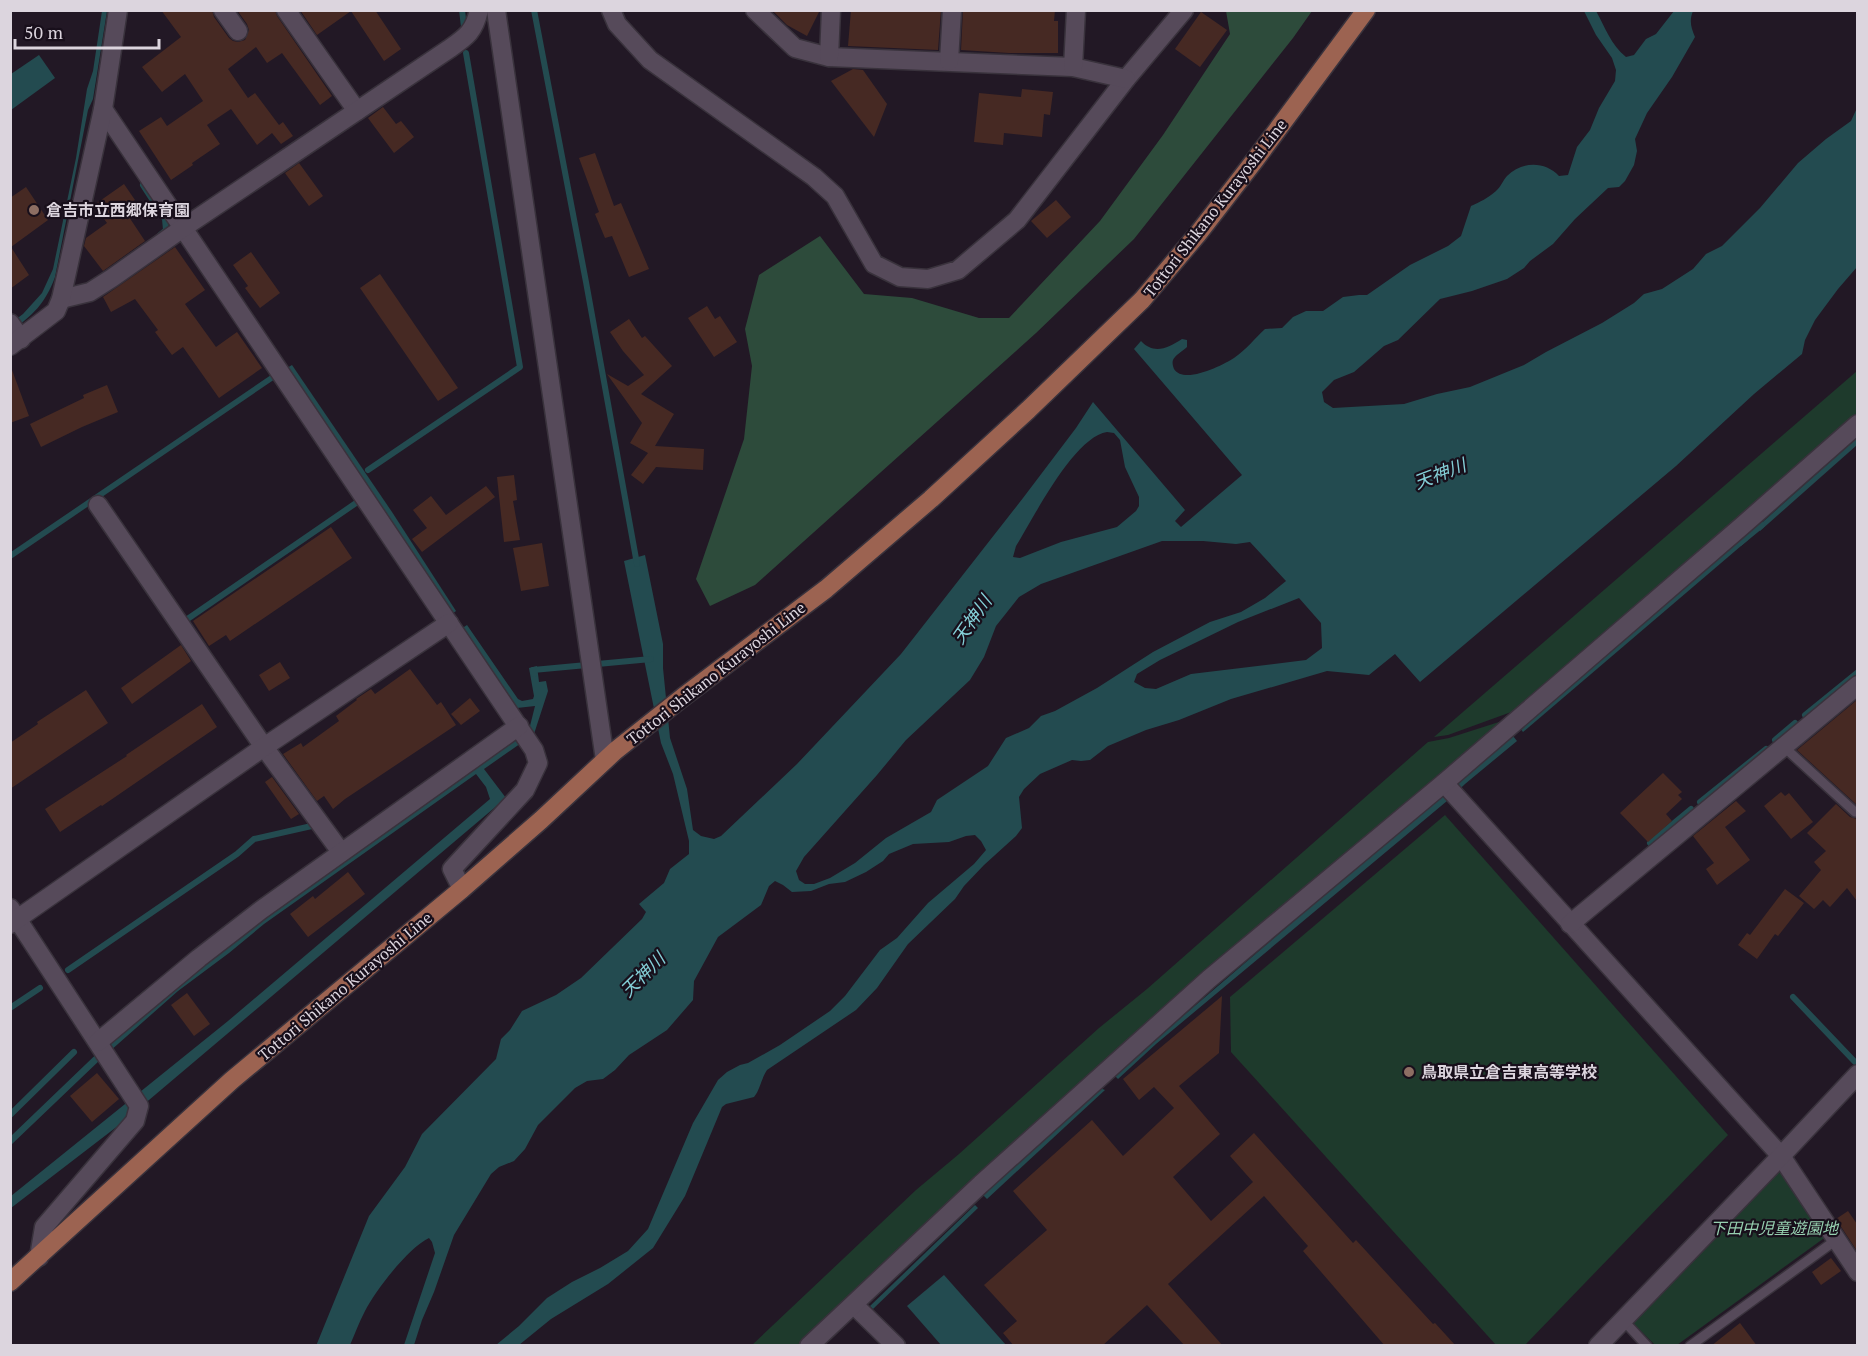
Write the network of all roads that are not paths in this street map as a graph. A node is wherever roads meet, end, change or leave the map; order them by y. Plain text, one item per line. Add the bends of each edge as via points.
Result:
1 (118, 10) edge
2 (223, 10) edge
3 (286, 10) edge
4 (479, 10) edge
5 (496, 10) edge
6 (611, 10) edge
7 (755, 10) edge
8 (831, 10) edge
9 (952, 10) edge
10 (1076, 10) edge
11 (1184, 10) edge
12 (1366, 10) edge
13 (238, 31) dead end
14 (829, 57) junction
15 (949, 61) junction
16 (1073, 67) junction
17 (1126, 79) junction
18 (104, 109) junction
19 (357, 111) junction
20 (183, 228) junction
21 (61, 299) junction
22 (10, 323) edge
23 (16, 342) edge
24 (1857, 424) edge
25 (98, 506) dead end
26 (449, 623) junction
27 (1857, 685) edge
28 (519, 726) junction
29 (1783, 746) junction
30 (264, 747) junction
31 (610, 755) junction
32 (1444, 783) junction
33 (1857, 812) edge
34 (341, 852) junction
35 (462, 889) junction
36 (13, 917) edge
37 (1570, 924) junction
38 (98, 1042) junction
39 (1857, 1074) edge
40 (1781, 1156) junction
41 (1836, 1240) junction
42 (39, 1257) junction
43 (1857, 1272) edge
44 (10, 1282) edge
45 (854, 1305) junction
46 (1623, 1320) junction
47 (809, 1346) edge
48 (896, 1346) edge
49 (1598, 1346) edge
50 (1647, 1346) edge
51 (1690, 1346) edge

1 - 18 street
2 - 13 street
3 - 19 street
4 - 19 street via 468,36
5 - 31 street
6 - 17 street via 617,24 650,60 835,196 874,264 900,277 928,279 958,270 1017,220
7 - 14 street via 795,48
8 - 14 street
9 - 15 street
10 - 16 street
11 - 17 street
12 - 31 main road, Tottori Shikano Kurayoshi Line via 1255,160 1142,300 931,499 826,589
14 - 15 street
15 - 16 street
16 - 17 street
18 - 20 street
18 - 21 street
19 - 20 street
20 - 21 street via 90,292
20 - 26 street
21 - 23 street via 56,311
22 - 23 street
24 - 32 street
25 - 30 street
26 - 28 street
26 - 30 street
27 - 29 street
28 - 34 street
28 - 35 street via 538,763 525,790 452,869
29 - 33 lane
29 - 37 street
30 - 34 street
30 - 36 street
31 - 35 main road, Tottori Shikano Kurayoshi Line
32 - 37 street
32 - 45 street via 1209,979 981,1184
34 - 38 street via 208,951
35 - 42 main road, Tottori Shikano Kurayoshi Line via 232,1080
36 - 38 street
37 - 40 street
38 - 42 street via 140,1106 135,1120 44,1227
39 - 40 street
40 - 41 street
40 - 46 street
41 - 43 street
41 - 51 lane
42 - 44 main road, Tottori Shikano Kurayoshi Line
45 - 47 street
45 - 48 street
46 - 49 street
46 - 50 lane

